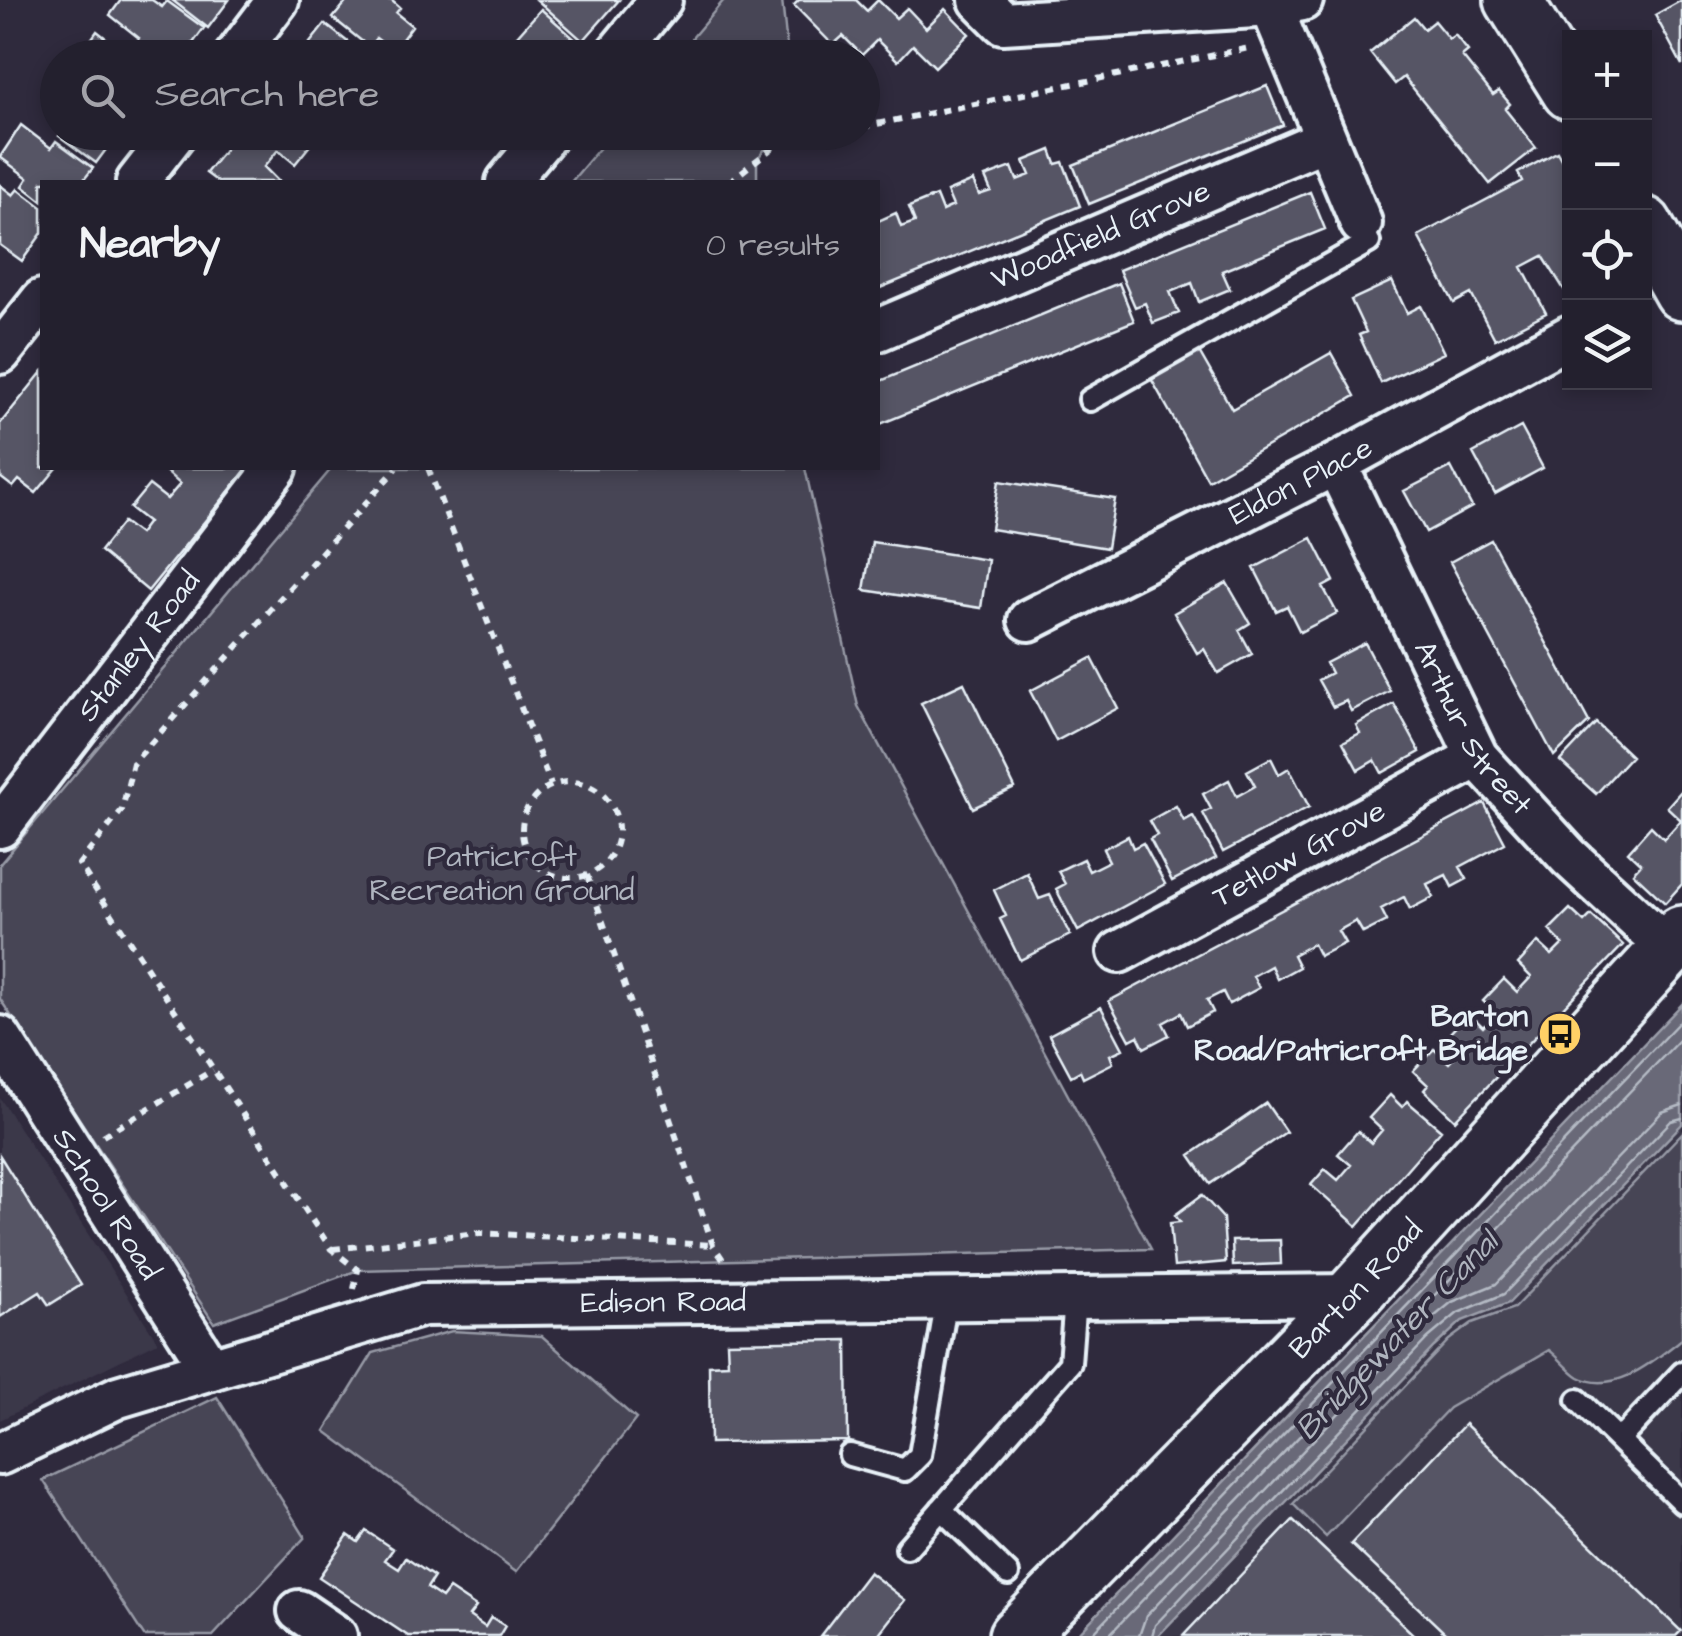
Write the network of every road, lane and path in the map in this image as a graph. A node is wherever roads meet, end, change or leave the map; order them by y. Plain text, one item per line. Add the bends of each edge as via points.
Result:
1 (278, 0) edge
2 (661, 0) edge
3 (980, 0) edge
4 (1513, 0) edge
5 (1281, 12) edge
6 (248, 40) edge
7 (628, 40) edge
8 (1562, 79) edge
9 (880, 122) edge
10 (1324, 140) junction
11 (535, 150) edge
12 (770, 150) edge
13 (509, 180) edge
14 (732, 180) edge
15 (1361, 222) joint
16 (1652, 247) edge
17 (1667, 289) edge
18 (40, 302) edge
19 (880, 329) edge
20 (1562, 340) edge
21 (0, 352) edge
22 (1090, 400) dead end
23 (1336, 464) junction
24 (274, 470) edge
25 (395, 470) edge
26 (429, 470) edge
27 (1029, 620) dead end
28 (1477, 756) junction
29 (551, 785) junction
30 (0, 827) edge
31 (587, 875) junction
32 (1675, 941) edge
33 (1119, 952) dead end
34 (0, 1036) edge
35 (214, 1070) junction
36 (76, 1153) junction
37 (713, 1245) junction
38 (332, 1249) junction
39 (1353, 1295) junction
40 (1075, 1298) junction
41 (946, 1299) junction
42 (753, 1301) junction
43 (344, 1328) junction
44 (210, 1369) junction
45 (1682, 1372) edge
46 (1578, 1400) dead end
47 (1618, 1440) junction
48 (0, 1454) edge
49 (850, 1455) dead end
50 (1682, 1502) edge
51 (941, 1509) junction
52 (907, 1548) dead end
53 (1008, 1574) dead end
54 (298, 1612) dead end
55 (336, 1636) edge
56 (1017, 1636) edge

1 - 6 street
2 - 7 street
3 - 5 street via 1002,23
4 - 8 main road
5 - 9 path
5 - 10 street
10 - 15 street
10 - 19 street, Woodfield Grove
11 - 13 street
12 - 14 path
15 - 22 lane via 1370,242
16 - 17 main road
18 - 21 street
20 - 23 street, Eldon Place
23 - 27 street, Eldon Place
23 - 28 street, Arthur Street
24 - 30 street, Stanley Road
25 - 35 path via 132,763 122,810 78,864
26 - 29 path
28 - 32 street, Arthur Street via 1569,857
28 - 33 street, Tetlow Grove
29 - 31 path via 527,807 522,822 528,855 554,876
29 - 31 path via 596,789 614,812 616,842
31 - 37 path
32 - 39 main road, Barton Road
34 - 36 street, School Road
35 - 36 path
35 - 38 path
36 - 44 street, School Road
37 - 38 path via 478,1233
37 - 42 path
38 - 43 path via 358,1270
39 - 40 street, Edison Road
39 - 56 main road, Barton Road
40 - 41 street, Edison Road
40 - 51 lane via 1070,1362
41 - 42 street, Edison Road
41 - 49 lane via 920,1455 905,1470
42 - 43 street, Edison Road via 422,1305
43 - 44 street, Edison Road
44 - 48 street, Edison Road via 118,1397
45 - 47 lane
46 - 47 lane
47 - 50 lane
51 - 52 lane
51 - 53 lane
54 - 55 street

